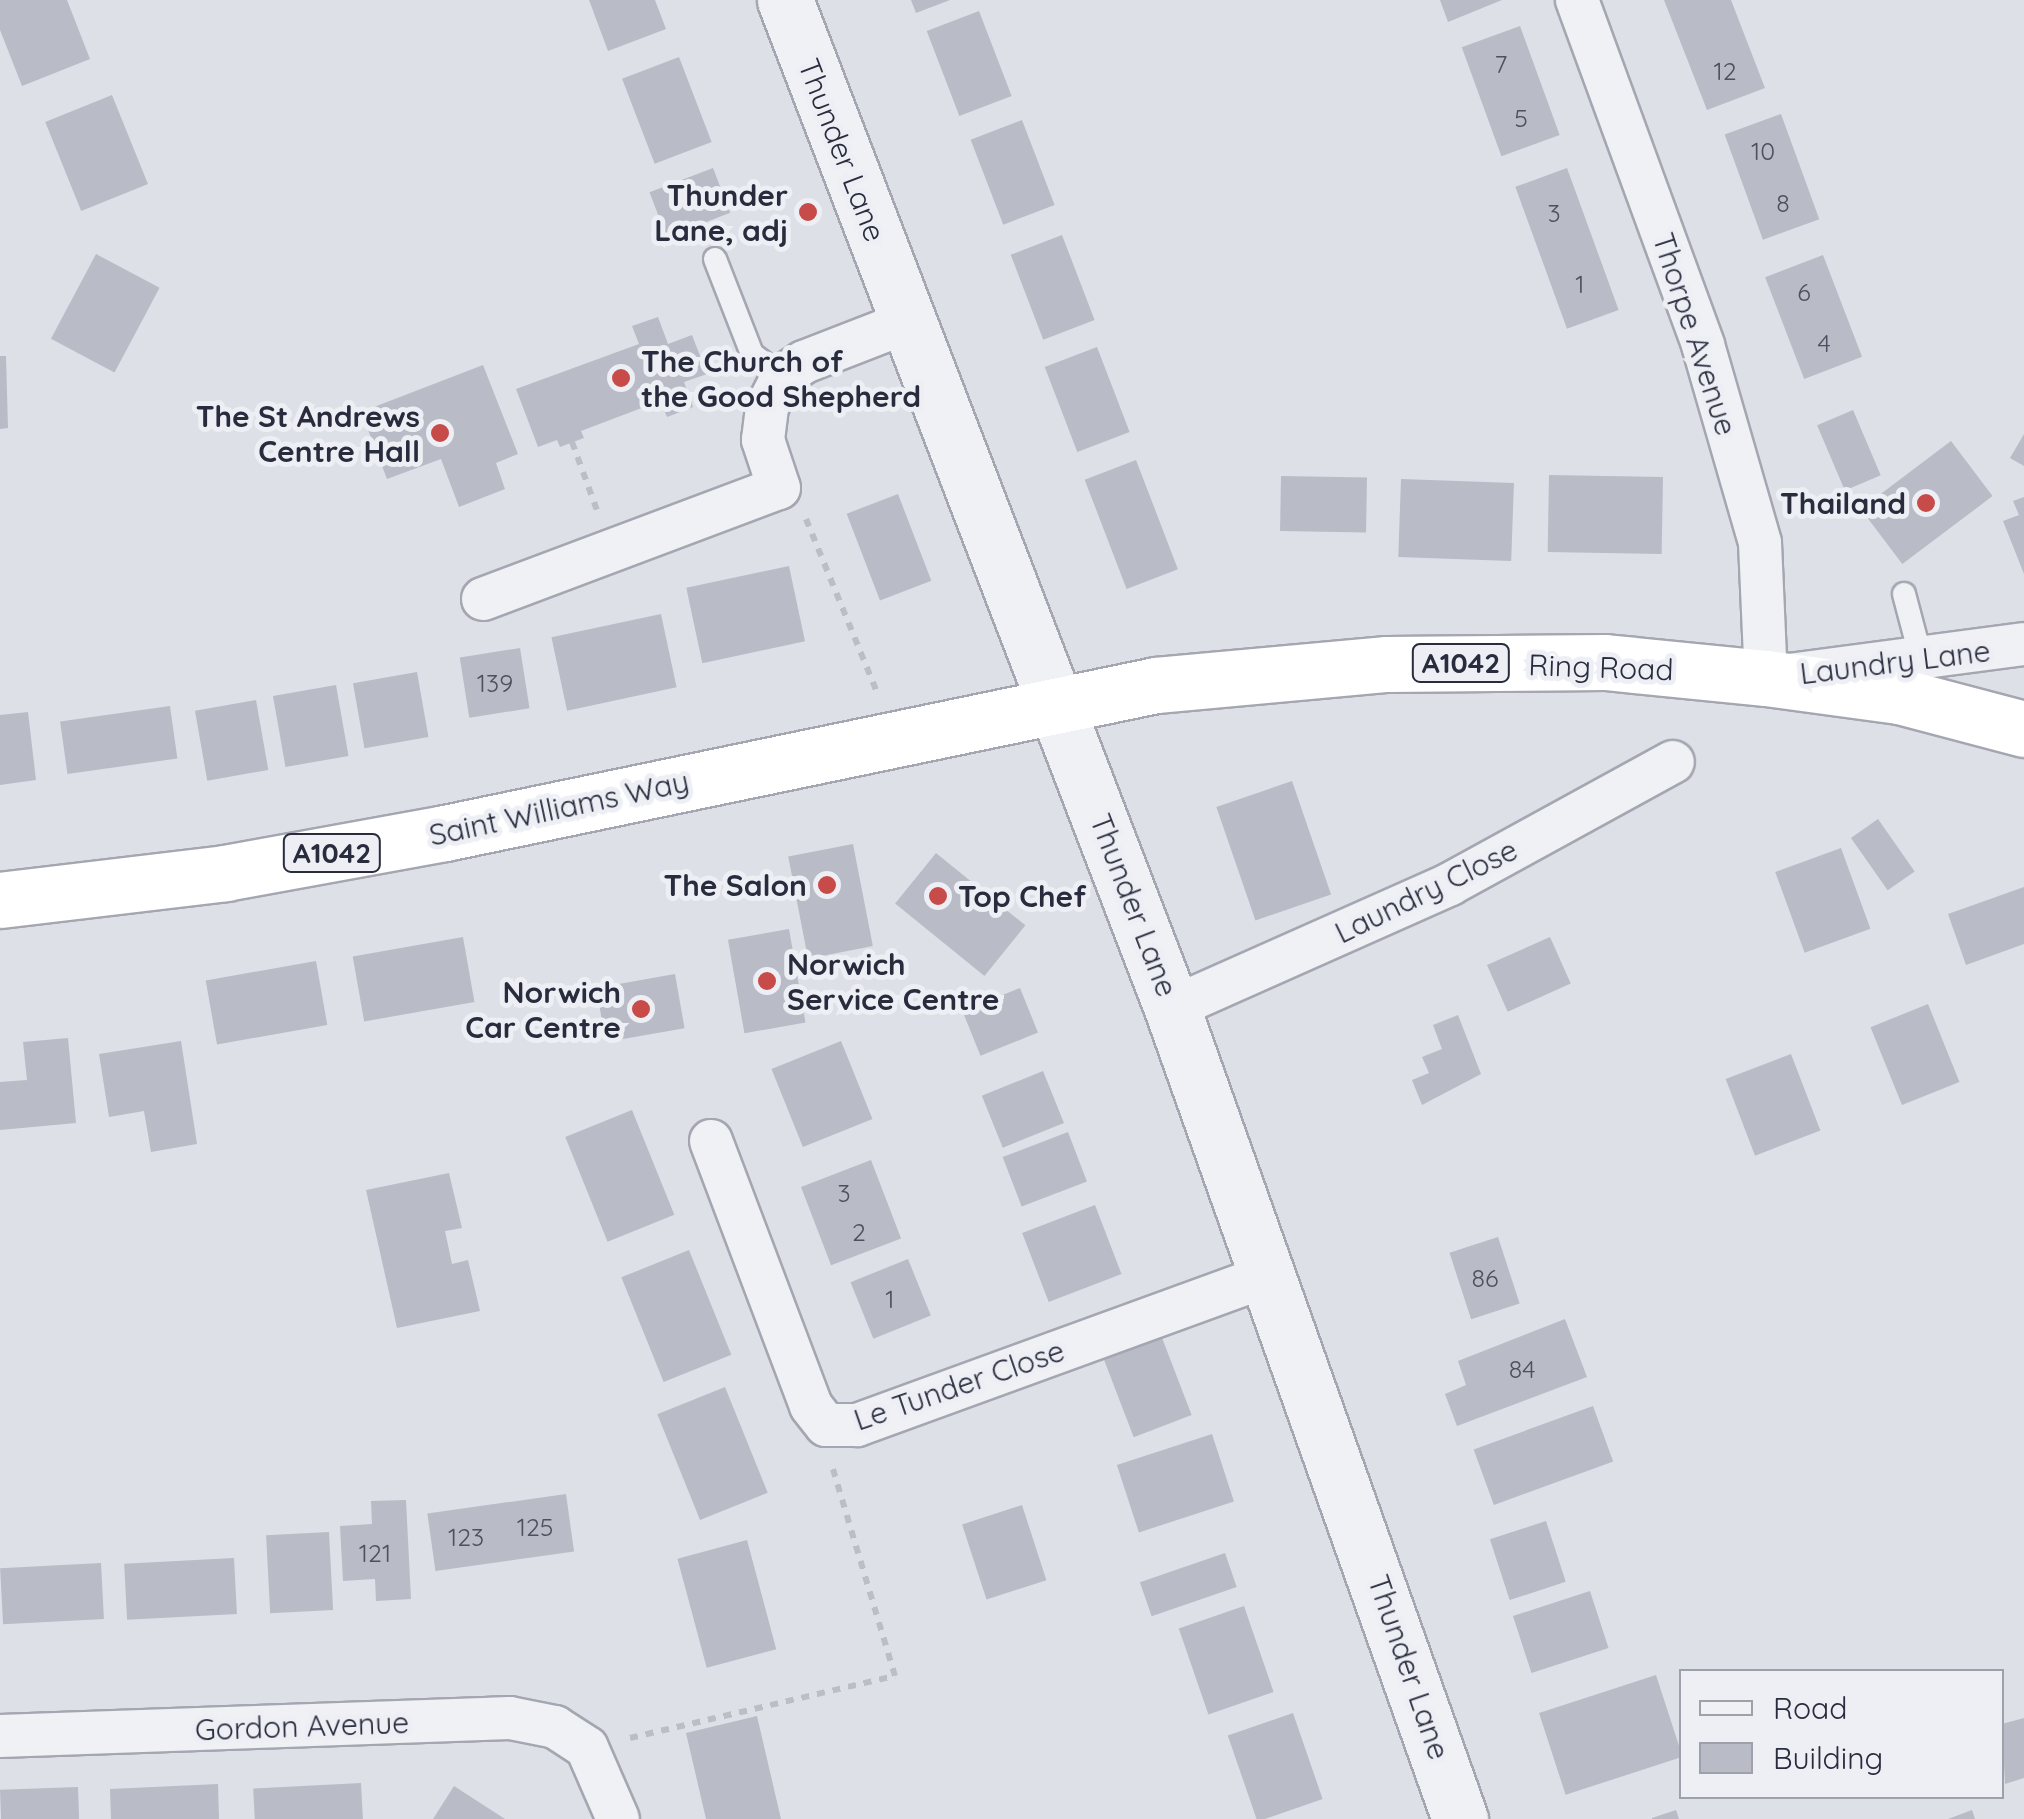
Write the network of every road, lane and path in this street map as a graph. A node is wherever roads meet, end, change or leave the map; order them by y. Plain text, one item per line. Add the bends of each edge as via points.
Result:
1 (785, 0) edge
2 (1576, 0) edge
3 (715, 259) dead end
4 (907, 322) junction
5 (782, 377) junction
6 (572, 442) dead end
7 (778, 488) junction
8 (612, 551) junction
9 (1904, 594) dead end
10 (483, 598) dead end
11 (2024, 644) edge
12 (1922, 662) junction
13 (1766, 678) junction
14 (878, 694) dead end
15 (1056, 704) junction
16 (2024, 728) edge
17 (1673, 762) dead end
18 (0, 900) edge
19 (1172, 1008) junction
20 (710, 1141) dead end
21 (1269, 1275) junction
22 (826, 1425) junction
23 (0, 1736) edge
24 (590, 1751) junction
25 (618, 1819) edge
26 (1460, 1819) edge

1 - 4 street, Thunder Lane
2 - 13 street, Thorpe Avenue via 1703,344 1760,543
3 - 5 lane via 752,354
4 - 5 street
4 - 15 street, Thunder Lane
5 - 7 street via 767,408 763,440
6 - 8 path
7 - 8 street
7 - 14 path via 809,522
8 - 10 street
9 - 12 lane
11 - 12 street, Laundry Lane
12 - 13 street, Laundry Lane
13 - 15 highway, Ring Road / A1042 via 1605,662 1388,664 1156,685
13 - 16 highway, Ring Road / A1042 via 1900,696
15 - 18 highway, Saint Williams Way / A1042 via 445,833 225,873
15 - 19 street, Thunder Lane
17 - 19 street, Laundry Close via 1450,884
19 - 21 street, Thunder Lane
20 - 22 street, Le Tunder Close via 810,1406
21 - 22 street, Le Tunder Close via 857,1425
21 - 26 street, Thunder Lane
22 - 24 path via 896,1676
23 - 24 street, Gordon Avenue via 510,1718 555,1727
24 - 25 street

